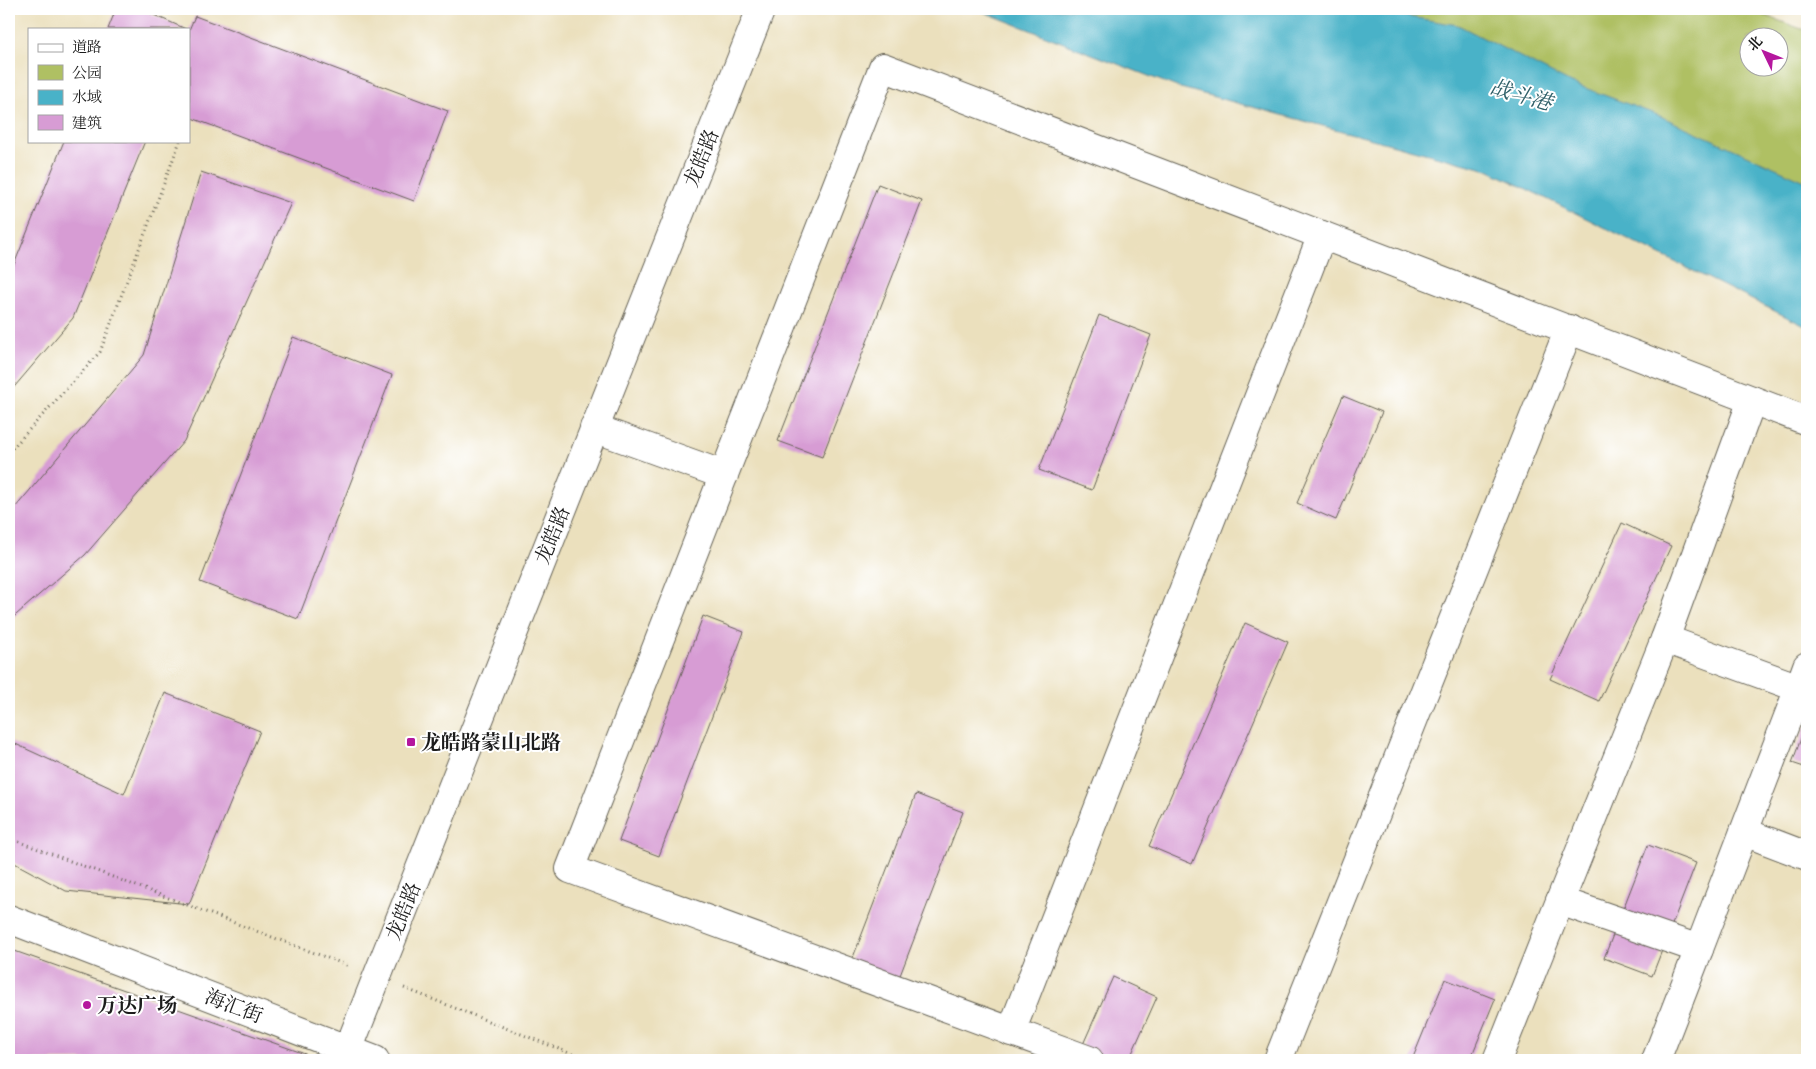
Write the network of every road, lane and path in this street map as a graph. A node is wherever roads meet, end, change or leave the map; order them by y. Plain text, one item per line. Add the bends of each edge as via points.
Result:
1 (761, 9) edge
2 (180, 142) edge
3 (1322, 235) junction
4 (1569, 329) junction
5 (1752, 400) junction
6 (1807, 421) edge
7 (594, 428) junction
8 (9, 452) edge
9 (724, 475) junction
10 (1665, 639) junction
11 (1803, 677) edge
12 (1744, 832) junction
13 (9, 838) edge
14 (1807, 856) edge
15 (1560, 901) junction
16 (9, 920) edge
17 (1699, 949) junction
18 (377, 977) junction
19 (1011, 1032) junction
20 (346, 1055) edge
21 (374, 1060) edge
22 (587, 1060) edge
23 (1088, 1060) edge
24 (1278, 1060) edge
25 (1497, 1060) edge
26 (1656, 1060) edge

1 - 7 street, 龙皓路
2 - 8 path via 100,352
3 - 4 street
3 - 9 street via 883,68
3 - 19 street
4 - 5 street
4 - 24 street
5 - 6 street
5 - 10 street
7 - 9 street
7 - 18 street, 龙皓路
9 - 19 street via 570,868
10 - 11 street
10 - 15 street
11 - 12 street
12 - 14 street
12 - 17 street
13 - 18 path
15 - 17 street
15 - 25 street
16 - 20 street, 海汇街
17 - 26 street
18 - 20 street, 龙皓路
18 - 22 path
19 - 23 street
20 - 21 street, 海汇街

